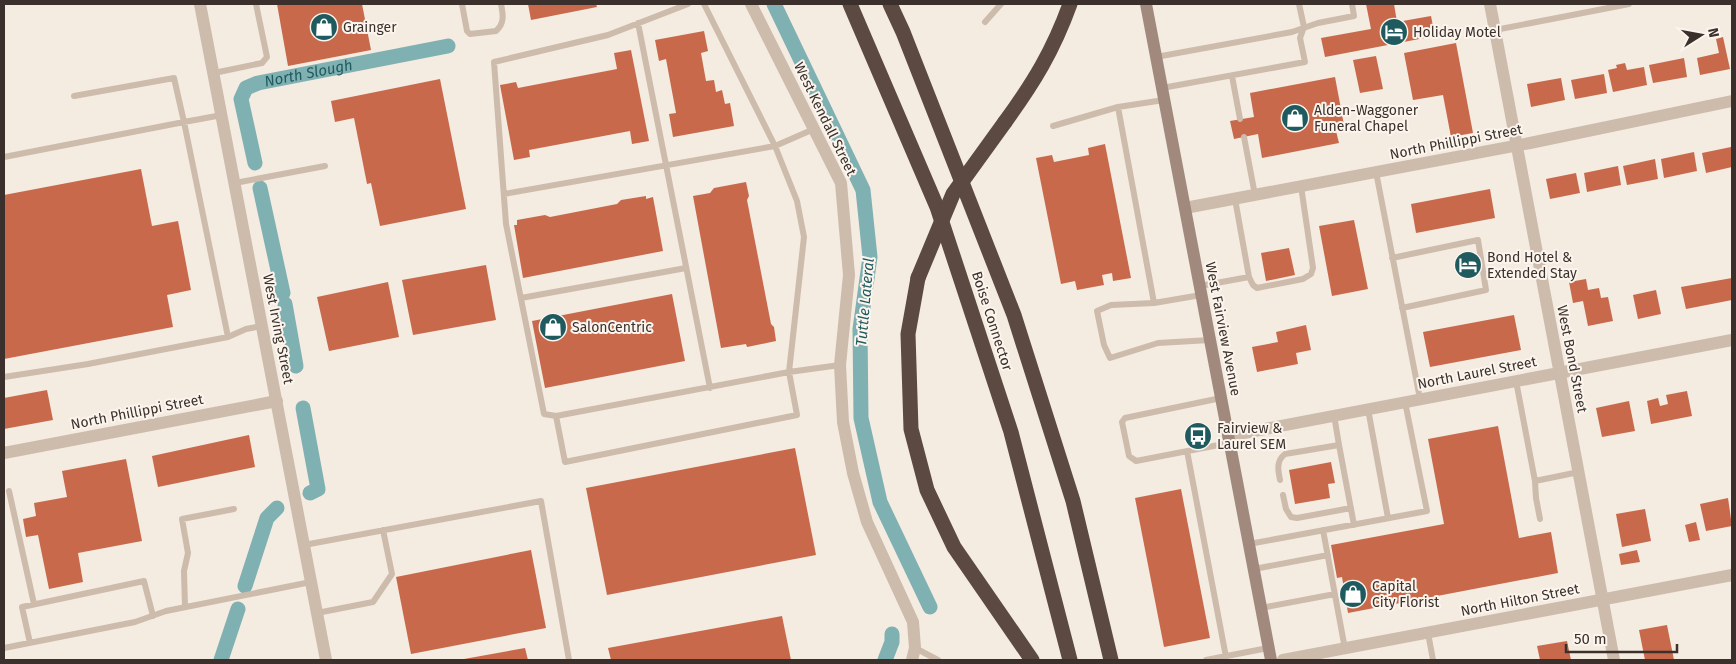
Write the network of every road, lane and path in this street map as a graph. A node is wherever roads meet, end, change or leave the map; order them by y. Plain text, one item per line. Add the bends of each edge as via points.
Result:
1 (200, 4) edge
2 (256, 4) edge
3 (462, 4) edge
4 (501, 4) edge
5 (688, 4) edge
6 (704, 4) edge
7 (751, 4) edge
8 (850, 4) edge
9 (890, 4) edge
10 (895, 4) edge
11 (1001, 4) edge
12 (1070, 4) edge
13 (1146, 4) edge
14 (1299, 4) edge
15 (1352, 4) edge
16 (1490, 4) edge
17 (1629, 4) edge
18 (985, 22) dead end
19 (638, 23) junction
20 (1304, 27) junction
21 (1495, 30) junction
22 (903, 32) junction
23 (1156, 57) junction
24 (214, 73) junction
25 (1232, 76) junction
26 (1163, 94) junction
27 (74, 96) dead end
28 (1732, 102) edge
29 (1118, 107) junction
30 (222, 115) junction
31 (1240, 119) dead end
32 (184, 122) junction
33 (1053, 126) dead end
34 (814, 129) junction
35 (1244, 137) dead end
36 (1517, 145) junction
37 (775, 146) junction
38 (4, 157) edge
39 (666, 164) junction
40 (325, 166) dead end
41 (1376, 172) junction
42 (235, 183) junction
43 (1301, 186) junction
44 (504, 194) junction
45 (1255, 195) junction
46 (1235, 199) junction
47 (1185, 208) junction
48 (1392, 258) junction
49 (686, 268) junction
50 (1249, 277) junction
51 (1200, 291) junction
52 (521, 298) junction
53 (1154, 303) junction
54 (1402, 308) junction
55 (262, 326) junction
56 (228, 338) junction
57 (1210, 340) junction
58 (1732, 340) edge
59 (840, 365) junction
60 (789, 372) junction
61 (1560, 372) junction
62 (4, 377) edge
63 (1516, 381) junction
64 (710, 388) junction
65 (1221, 398) junction
66 (1420, 399) junction
67 (277, 401) junction
68 (1405, 402) junction
69 (1368, 409) junction
70 (1334, 415) junction
71 (556, 416) junction
72 (1229, 439) junction
73 (1339, 445) junction
74 (1187, 451) junction
75 (4, 453) edge
76 (1579, 472) junction
77 (1280, 480) dead end
78 (1535, 481) junction
79 (9, 491) dead end
80 (1283, 495) dead end
81 (1351, 508) junction
82 (234, 509) dead end
83 (1388, 518) junction
84 (1540, 520) dead end
85 (1354, 525) junction
86 (383, 530) junction
87 (1323, 530) junction
88 (1249, 544) junction
89 (304, 545) junction
90 (1328, 555) junction
91 (1254, 569) junction
92 (1732, 575) edge
93 (311, 582) junction
94 (1335, 594) junction
95 (1603, 600) junction
96 (34, 604) junction
97 (185, 607) junction
98 (1261, 608) junction
99 (317, 613) junction
100 (153, 616) junction
101 (1428, 633) junction
102 (30, 643) junction
103 (4, 648) edge
104 (1345, 649) junction
105 (914, 654) edge
106 (1270, 654) edge
107 (1226, 656) junction
108 (326, 660) edge
109 (569, 660) edge
110 (938, 660) edge
111 (1032, 660) edge
112 (1070, 660) edge
113 (1111, 660) edge
114 (1206, 660) edge
115 (1283, 660) edge
116 (1433, 660) edge
117 (1614, 660) edge

1 - 24 street, West Irving Street
2 - 24 lane via 267,57 262,64
3 - 4 lane via 470,34 499,29 503,22
5 - 19 lane
6 - 37 lane
7 - 34 street, West Kendall Street
8 - 112 highway, Boise Connector via 937,207 1011,432
9 - 22 highway, Boise Connector
10 - 22 highway
11 - 18 lane
12 - 111 highway, bridge via 1051,52 1033,84 953,194 918,278 908,334 912,429 927,490 954,546
13 - 23 main road, West Fairview Avenue
14 - 20 lane
15 - 20 lane via 1354,16
16 - 21 street, West Bond Street
17 - 21 lane
19 - 39 lane
19 - 44 lane via 608,34 494,62
20 - 23 lane via 1292,32
20 - 25 lane via 1300,38 1305,62
21 - 36 street, West Bond Street
22 - 113 highway, Boise Connector via 1014,315 1073,501
23 - 26 main road, West Fairview Avenue
24 - 30 street, West Irving Street
25 - 26 lane
25 - 31 lane
26 - 29 lane
26 - 47 main road, West Fairview Avenue
27 - 32 lane via 174,78
28 - 36 street, North Phillippi Street
29 - 33 lane
29 - 53 lane
30 - 32 lane
30 - 42 street, West Irving Street
32 - 38 lane
32 - 56 lane
34 - 37 lane
34 - 59 street, West Kendall Street via 842,183 849,275
35 - 45 lane
36 - 41 street, North Phillippi Street
36 - 61 street, West Bond Street
37 - 39 lane
37 - 60 lane via 797,201 804,237
39 - 44 lane
39 - 49 lane
40 - 42 lane
41 - 43 street, North Phillippi Street
41 - 48 lane
42 - 55 street, West Irving Street
43 - 45 street, North Phillippi Street
43 - 50 lane via 1313,268 1311,274 1303,279 1257,288
44 - 52 lane via 506,224
45 - 46 street, North Phillippi Street
46 - 47 street, North Phillippi Street
46 - 50 lane
47 - 51 main road, West Fairview Avenue
48 - 54 lane
48 - 54 lane via 1478,240 1486,290
49 - 52 lane
49 - 64 lane
50 - 51 lane
51 - 53 lane
51 - 57 main road, West Fairview Avenue
52 - 71 lane via 544,414
53 - 57 lane via 1111,305 1097,311 1110,358 1158,343
54 - 66 lane
55 - 56 lane
55 - 67 street, West Irving Street
56 - 62 lane
57 - 65 main road, West Fairview Avenue
58 - 61 street, North Laurel Street
59 - 60 lane
59 - 105 street, West Kendall Street via 843,422 853,473 868,522 913,622
60 - 64 lane
60 - 71 lane via 797,415 565,462
61 - 63 street, North Laurel Street
61 - 76 street, West Bond Street
63 - 66 street, North Laurel Street
63 - 78 lane
64 - 71 lane
65 - 72 main road, West Fairview Avenue
65 - 74 lane via 1125,418 1122,422 1130,459 1136,461
66 - 68 street, North Laurel Street
67 - 75 street, North Phillippi Street
67 - 89 street, West Irving Street
68 - 69 street, North Laurel Street
68 - 83 lane via 1427,511
69 - 70 street, North Laurel Street
69 - 83 lane
70 - 72 street, North Laurel Street
70 - 73 lane
72 - 74 lane
72 - 88 main road, West Fairview Avenue
73 - 77 lane via 1285,454 1278,464
73 - 81 lane
74 - 107 lane
76 - 78 lane
76 - 95 street, West Bond Street
78 - 84 lane
79 - 96 lane
80 - 81 lane via 1286,509 1297,518
81 - 85 lane
82 - 97 lane via 182,519 188,553 184,571
83 - 85 lane
85 - 87 lane
86 - 89 lane
86 - 99 lane via 392,574 373,602
86 - 109 lane via 541,501
87 - 88 lane
87 - 90 lane
88 - 91 main road, West Fairview Avenue
89 - 93 street, West Irving Street
90 - 91 lane
90 - 94 lane
91 - 98 main road, West Fairview Avenue
92 - 95 street, North Hilton Street
93 - 97 lane
93 - 99 street, West Irving Street
94 - 98 lane
94 - 104 lane
95 - 101 street, North Hilton Street
95 - 117 street, West Bond Street
96 - 100 lane via 144,582
96 - 102 lane via 22,607
97 - 100 lane
98 - 106 main road, West Fairview Avenue
99 - 108 street, West Irving Street
100 - 102 lane
101 - 104 street, North Hilton Street
101 - 116 lane
102 - 103 lane
104 - 115 street, North Hilton Street
105 - 110 lane
106 - 107 lane
107 - 114 lane

